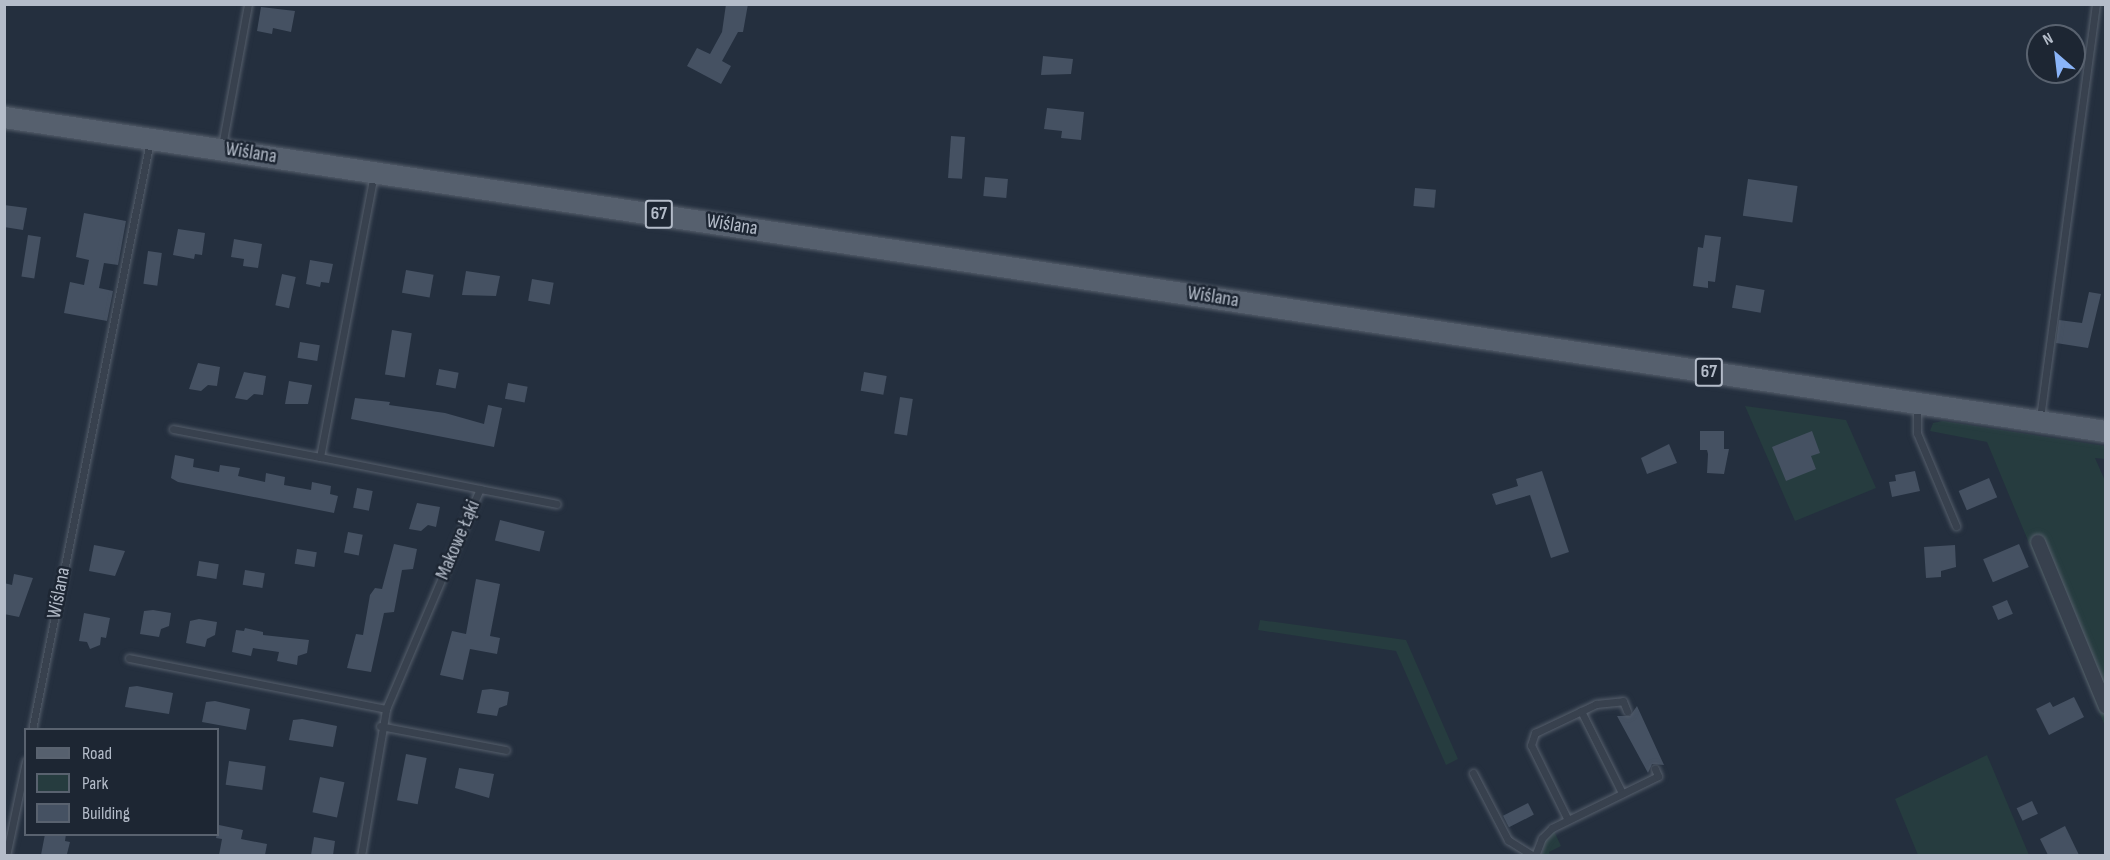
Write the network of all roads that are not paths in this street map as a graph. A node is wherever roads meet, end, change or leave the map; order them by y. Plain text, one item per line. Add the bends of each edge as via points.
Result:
1 (248, 4) edge
2 (2096, 4) edge
3 (4, 117) edge
4 (150, 139) junction
5 (222, 148) junction
6 (374, 172) junction
7 (1917, 403) junction
8 (2039, 422) junction
9 (173, 429) dead end
10 (2106, 431) edge
11 (320, 457) junction
12 (480, 489) junction
13 (557, 504) dead end
14 (1956, 526) dead end
15 (2038, 542) dead end
16 (129, 658) dead end
17 (2106, 707) edge
18 (386, 709) junction
19 (1581, 711) junction
20 (1627, 711) dead end
21 (380, 726) junction
22 (32, 728) edge
23 (506, 750) dead end
24 (1655, 769) dead end
25 (24, 770) edge
26 (1473, 773) dead end
27 (1622, 793) junction
28 (1567, 819) junction
29 (6, 855) edge
30 (361, 855) edge
31 (1534, 855) edge

1 - 5 lane
2 - 8 lane
3 - 4 main road, Wiślana / 67
4 - 5 main road, Wiślana / 67
4 - 22 lane, Wiślana
5 - 6 main road, Wiślana / 67
6 - 7 main road, Wiślana / 67
6 - 11 lane
7 - 8 main road, 67
7 - 14 lane via 1917,433
8 - 10 main road, 67
9 - 11 lane, Makowe Łąki
11 - 12 lane, Makowe Łąki
12 - 13 lane
12 - 18 lane, Makowe Łąki
15 - 17 street
16 - 18 lane
18 - 21 lane, Makowe Łąki
19 - 20 lane via 1596,704 1623,701
19 - 27 lane
19 - 28 lane via 1535,733 1531,746
21 - 23 lane
21 - 30 lane, Makowe Łąki
24 - 27 lane via 1658,776
25 - 29 lane
26 - 31 lane via 1508,840
27 - 28 lane
28 - 31 lane via 1542,838

